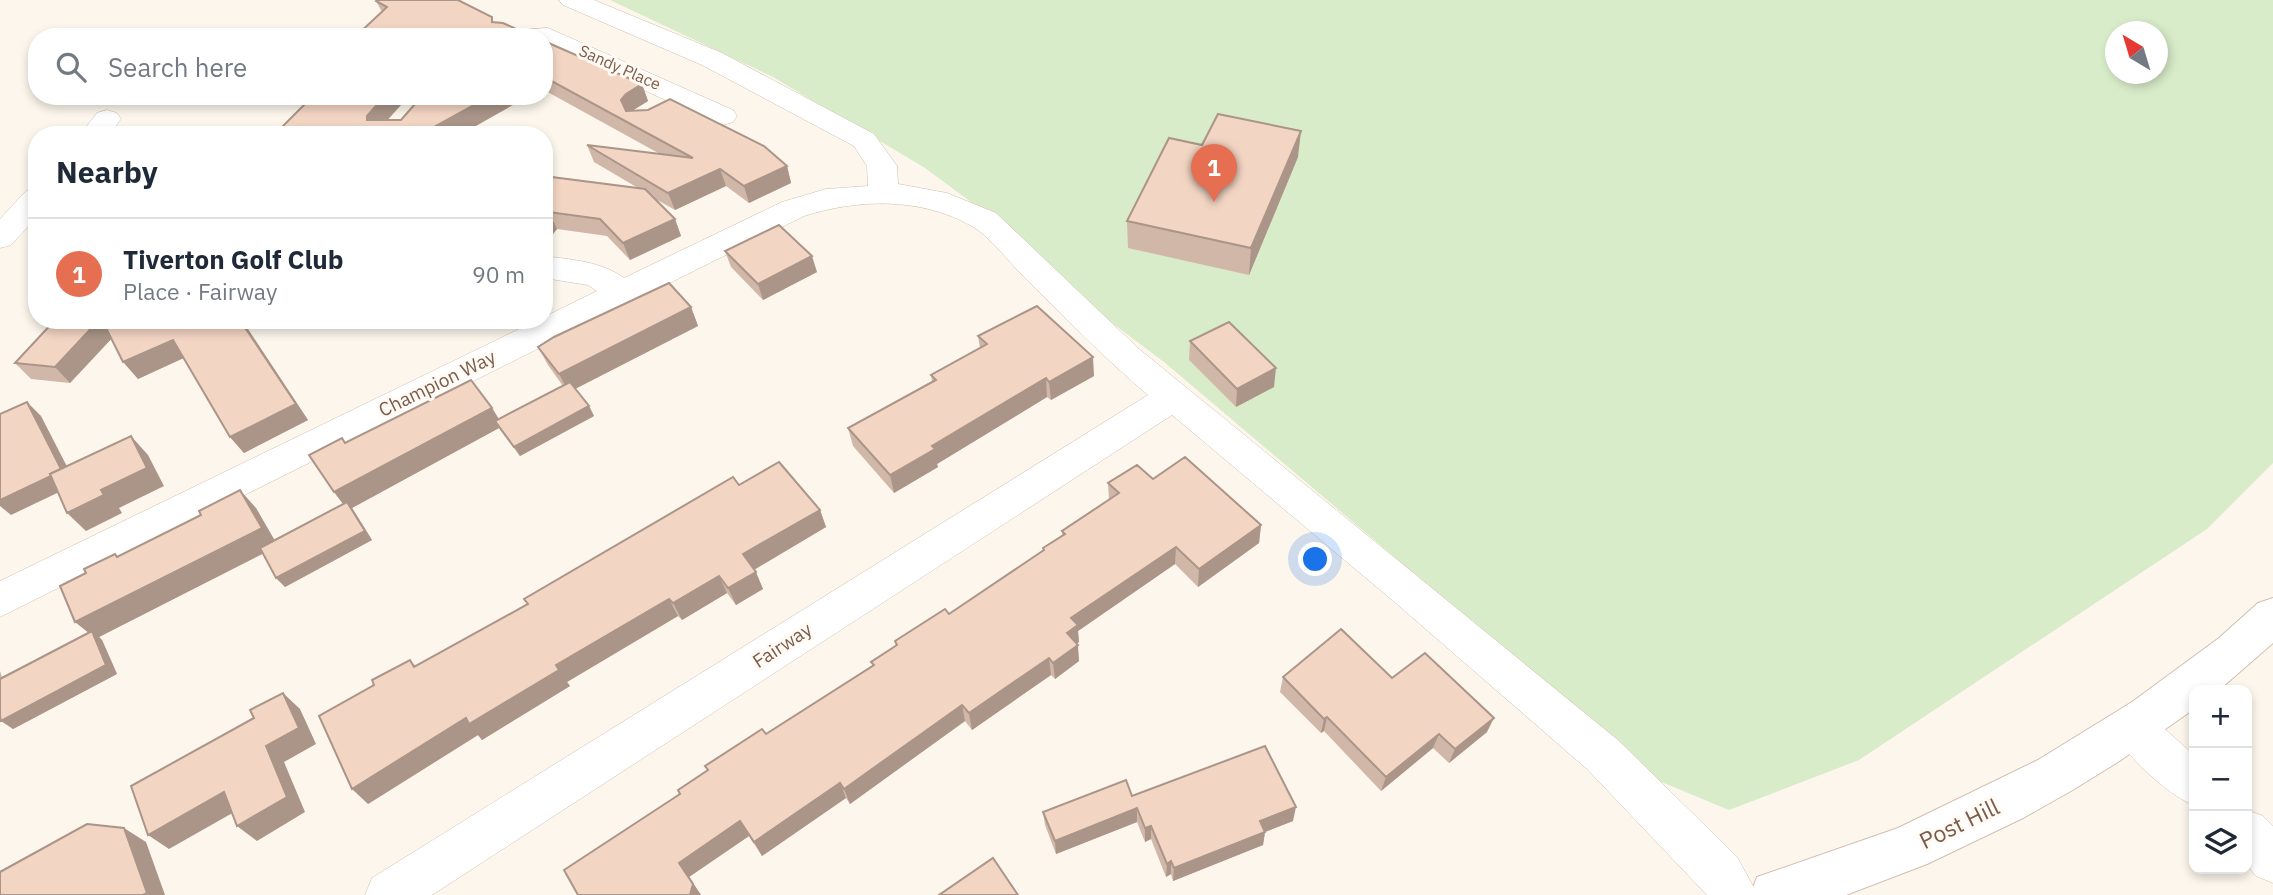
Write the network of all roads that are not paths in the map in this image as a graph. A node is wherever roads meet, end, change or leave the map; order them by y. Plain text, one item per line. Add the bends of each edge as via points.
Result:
1 (572, 0) edge
2 (553, 38) edge
3 (684, 96) junction
4 (653, 113) edge
5 (723, 116) dead end
6 (883, 194) junction
7 (28, 208) edge
8 (0, 238) edge
9 (553, 268) edge
10 (621, 292) junction
11 (553, 326) edge
12 (546, 329) edge
13 (1174, 396) junction
14 (0, 600) edge
15 (2273, 617) edge
16 (2133, 728) junction
17 (2189, 779) edge
18 (2252, 837) edge
19 (2273, 860) edge
20 (389, 895) edge
21 (1734, 895) edge
22 (1775, 895) edge

1 - 6 street via 712,60 864,140 882,166
2 - 3 street, Sandy Place
3 - 4 street
3 - 5 street, Sandy Place
6 - 10 street, Champion Way via 826,199 793,209
6 - 13 street, Champion Way via 923,195 985,220 1127,358
7 - 8 street
9 - 10 street via 597,275
10 - 11 street, Champion Way
12 - 14 street, Champion Way
13 - 20 street, Fairway
13 - 21 street, Champion Way via 1603,755 1720,873
15 - 16 street, Post Hill
16 - 17 street
16 - 22 street, Post Hill via 2024,792 1910,847
18 - 19 street

